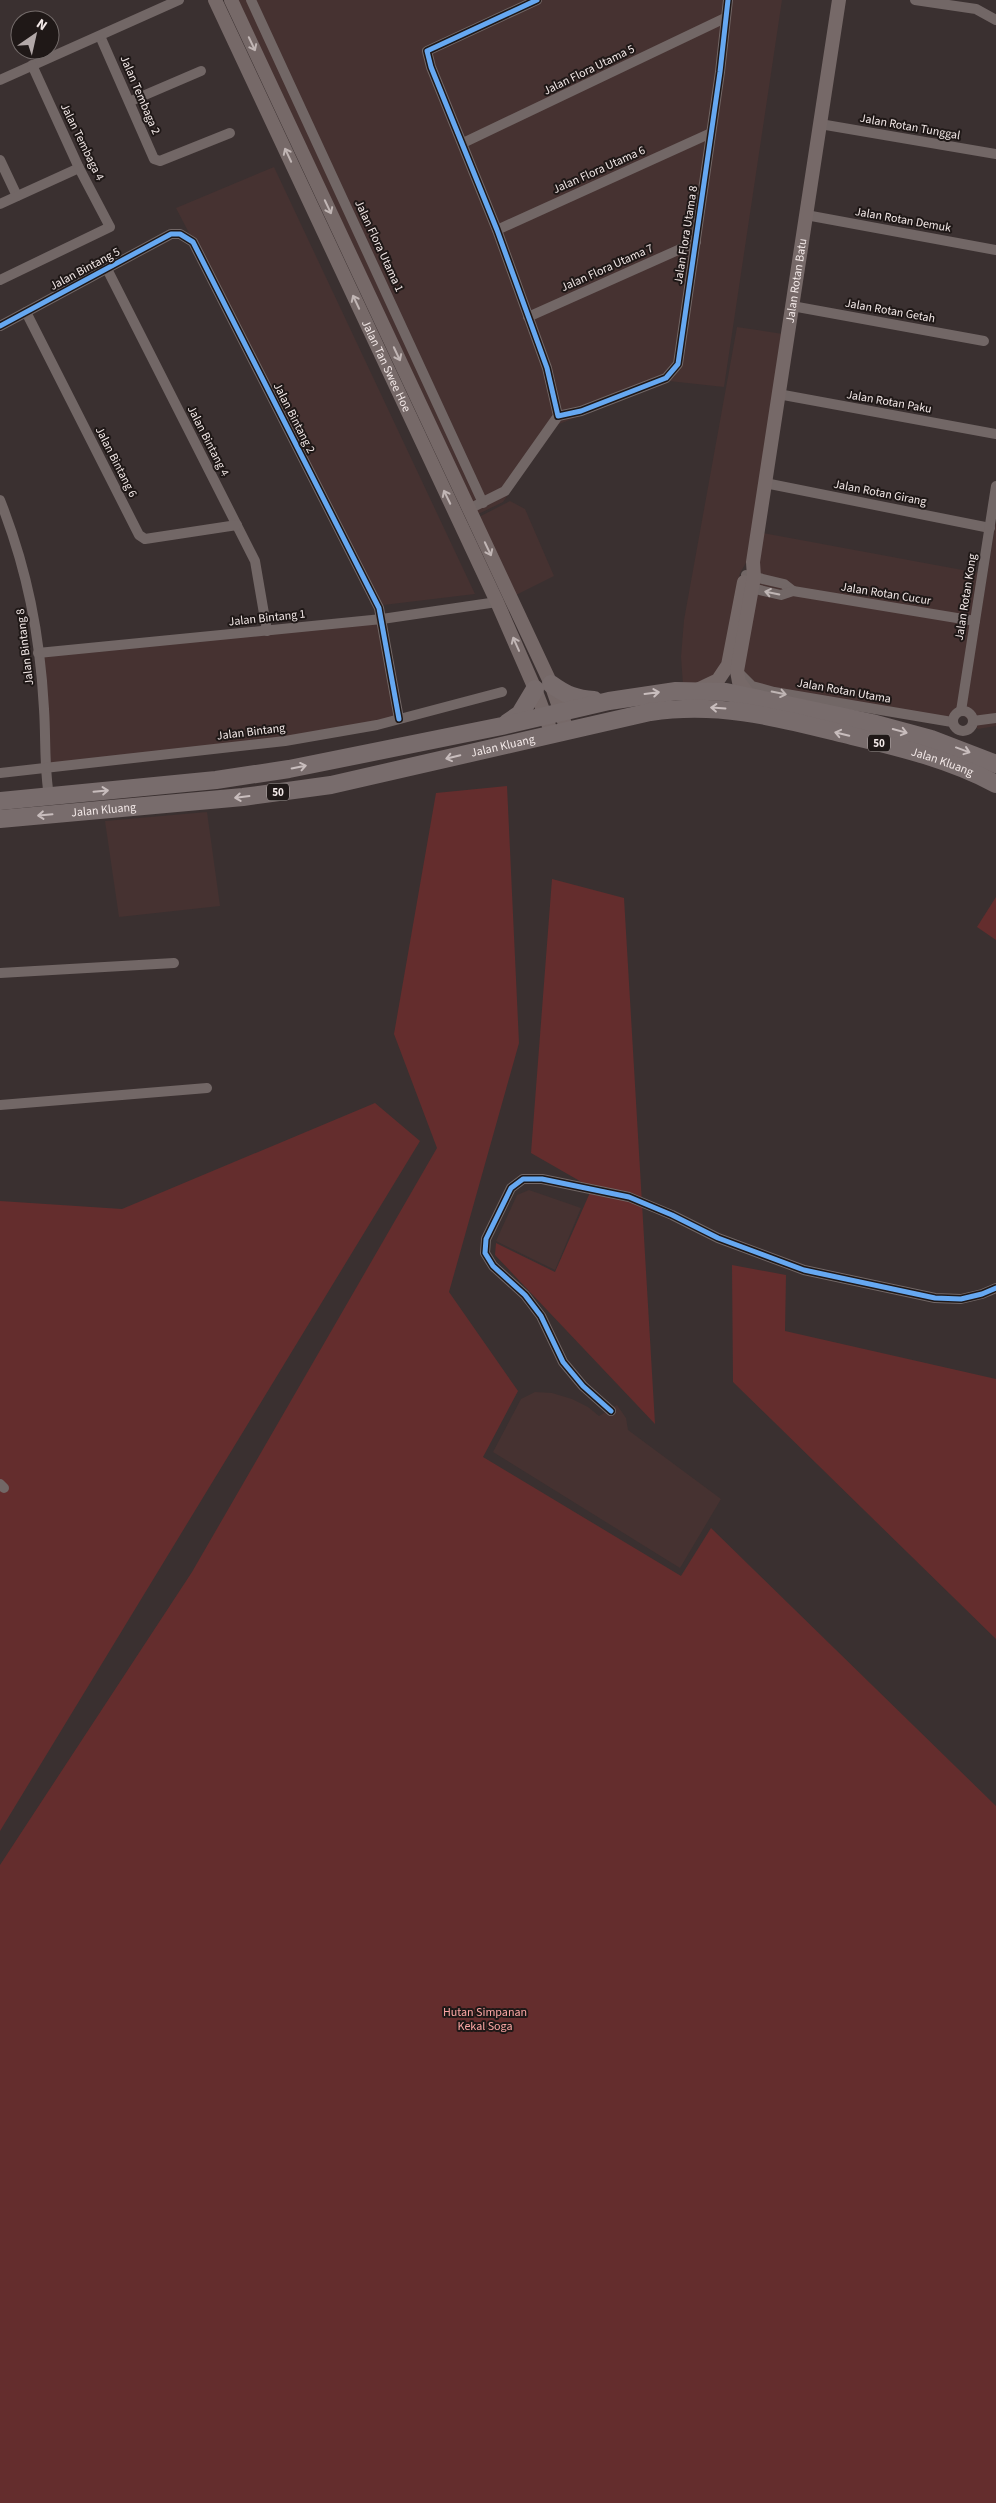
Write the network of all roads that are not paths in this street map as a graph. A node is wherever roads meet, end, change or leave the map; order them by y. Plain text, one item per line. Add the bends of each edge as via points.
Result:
1 (178, 0) edge
2 (215, 0) edge
3 (231, 0) edge
4 (251, 0) edge
5 (537, 0) edge
6 (728, 0) edge
7 (839, 0) edge
8 (915, 0) edge
9 (725, 18) junction
10 (996, 20) edge
11 (100, 36) junction
12 (32, 66) junction
13 (201, 71) dead end
14 (0, 80) edge
15 (130, 101) junction
16 (820, 124) junction
17 (230, 133) dead end
18 (712, 133) junction
19 (463, 143) junction
20 (996, 154) edge
21 (0, 160) edge
22 (79, 168) junction
23 (17, 196) junction
24 (0, 204) edge
25 (806, 216) junction
26 (496, 230) junction
27 (180, 234) joint
28 (696, 242) junction
29 (996, 250) edge
30 (107, 269) junction
31 (0, 280) edge
32 (792, 306) junction
33 (26, 312) junction
34 (528, 317) junction
35 (0, 326) edge
36 (984, 341) dead end
37 (778, 394) junction
38 (558, 416) junction
39 (996, 434) edge
40 (765, 483) junction
41 (996, 486) edge
42 (0, 500) edge
43 (483, 503) junction
44 (469, 509) junction
45 (236, 525) junction
46 (990, 528) junction
47 (748, 582) junction
48 (497, 602) junction
49 (382, 619) junction
50 (975, 621) junction
51 (267, 631) junction
52 (38, 653) junction
53 (737, 671) junction
54 (544, 686) junction
55 (697, 690) junction
56 (502, 692) dead end
57 (750, 697) junction
58 (609, 701) junction
59 (961, 711) junction
60 (554, 714) junction
61 (996, 718) edge
62 (399, 719) junction
63 (974, 721) junction
64 (952, 722) junction
65 (502, 726) junction
66 (560, 732) junction
67 (44, 767) junction
68 (994, 770) edge
69 (0, 773) edge
70 (49, 796) junction
71 (0, 801) edge
72 (0, 819) edge
73 (174, 963) dead end
74 (0, 973) edge
75 (207, 1088) dead end
76 (0, 1105) edge
77 (996, 1288) edge
78 (611, 1411) dead end

1 - 11 street
48 -> 2 main road, Jalan Tan Swee Hoe
3 -> 44 main road, Jalan Tan Swee Hoe
4 - 43 street, Jalan Flora Utama 1
5 - 19 street via 427,51
6 - 9 street, Jalan Flora Utama 8
7 - 16 main road, Jalan Rotan Batu
8 - 10 street via 976,9
9 - 18 street, Jalan Flora Utama 8
9 - 19 street, Jalan Flora Utama 5
11 - 12 street
11 - 15 street, Jalan Tembaga 2
12 - 14 street
12 - 22 street, Jalan Tembaga 4
13 - 15 street
15 - 17 street, Jalan Tembaga 2 via 152,156 160,162
16 - 20 street, Jalan Rotan Tunggal
16 - 25 main road, Jalan Rotan Batu
18 - 26 street, Jalan Flora Utama 6
18 - 28 street, Jalan Flora Utama 8
19 - 26 street
21 - 23 street
22 - 23 street
22 - 31 street, Jalan Tembaga 4 via 110,228
23 - 24 street
25 - 29 street, Jalan Rotan Demuk
25 - 32 main road, Jalan Rotan Batu
26 - 34 street
27 - 30 street, Jalan Bintang 5 via 171,234
27 - 49 street, Jalan Bintang 2 via 193,242 375,599
28 - 34 street, Jalan Flora Utama 7
28 - 38 street, Jalan Flora Utama 8 via 678,364 666,378 581,411
30 - 33 street, Jalan Bintang 5
30 - 45 street, Jalan Bintang 4
32 - 36 street, Jalan Rotan Getah
32 - 37 main road, Jalan Rotan Batu
33 - 35 street, Jalan Bintang 5
33 - 45 street, Jalan Bintang 6 via 139,535 145,539
34 - 38 street via 548,368
37 - 39 street, Jalan Rotan Paku
37 - 40 main road, Jalan Rotan Batu
38 - 43 street via 505,491
40 - 46 street, Jalan Rotan Girang
40 - 47 main road, Jalan Rotan Batu
41 - 46 street, Jalan Rotan Kong
42 - 52 street, Jalan Bintang 8 via 24,569 33,606
43 - 44 street
44 -> 54 main road, Jalan Tan Swee Hoe
45 - 51 street, Jalan Bintang 4 via 257,568
46 - 50 street, Jalan Rotan Kong
47 - 50 street, Jalan Rotan Cucur via 784,584 793,591
47 - 53 main road, Jalan Rotan Batu
47 - 55 main road, Jalan Rotan Batu via 728,665 718,680
48 - 49 street, Jalan Bintang 1
54 -> 48 main road, Jalan Tan Swee Hoe
49 - 51 street, Jalan Bintang 1
49 - 62 street, Jalan Bintang 2
50 - 59 street, Jalan Rotan Kong
51 - 52 street, Jalan Bintang 1
52 - 67 street, Jalan Bintang 8 via 44,708
53 - 57 main road via 739,682
53 -> 64 street, Jalan Rotan Utama via 752,686 774,692
54 - 58 highway via 577,699
54 - 60 main road, Jalan Tan Swee Hoe
54 - 65 highway via 520,714
55 - 57 highway, Jalan Kluang / 50
58 -> 55 highway, Jalan Kluang / 50
56 - 62 street, Jalan Bintang
57 -> 68 highway, Jalan Kluang / 50 via 931,739
58 - 60 highway, Jalan Kluang / 50
59 - 63 street via 971,714
59 - 64 street
60 - 65 highway, Jalan Kluang / 50
60 - 66 main road, Jalan Tan Swee Hoe
61 - 63 street, Jalan Rotan Utama
62 - 67 street, Jalan Bintang via 285,741
63 - 64 street, Jalan Rotan Utama via 971,728 962,732
70 -> 65 highway, Jalan Kluang / 50 via 216,780 289,769
68 -> 66 highway, Jalan Kluang / 50 via 964,768 893,746 766,715 720,708 672,709
66 -> 72 highway, Jalan Kluang / 50 via 331,785 243,797
67 - 69 street, Jalan Bintang
67 - 70 street, Jalan Bintang 8
70 - 71 highway, Jalan Kluang / 50
73 - 74 street
75 - 76 street
77 - 78 street via 961,1299 935,1298 804,1270 718,1238 629,1197 542,1179 523,1179 511,1188 486,1240 485,1253 493,1266 525,1295 541,1316 563,1362 583,1386

